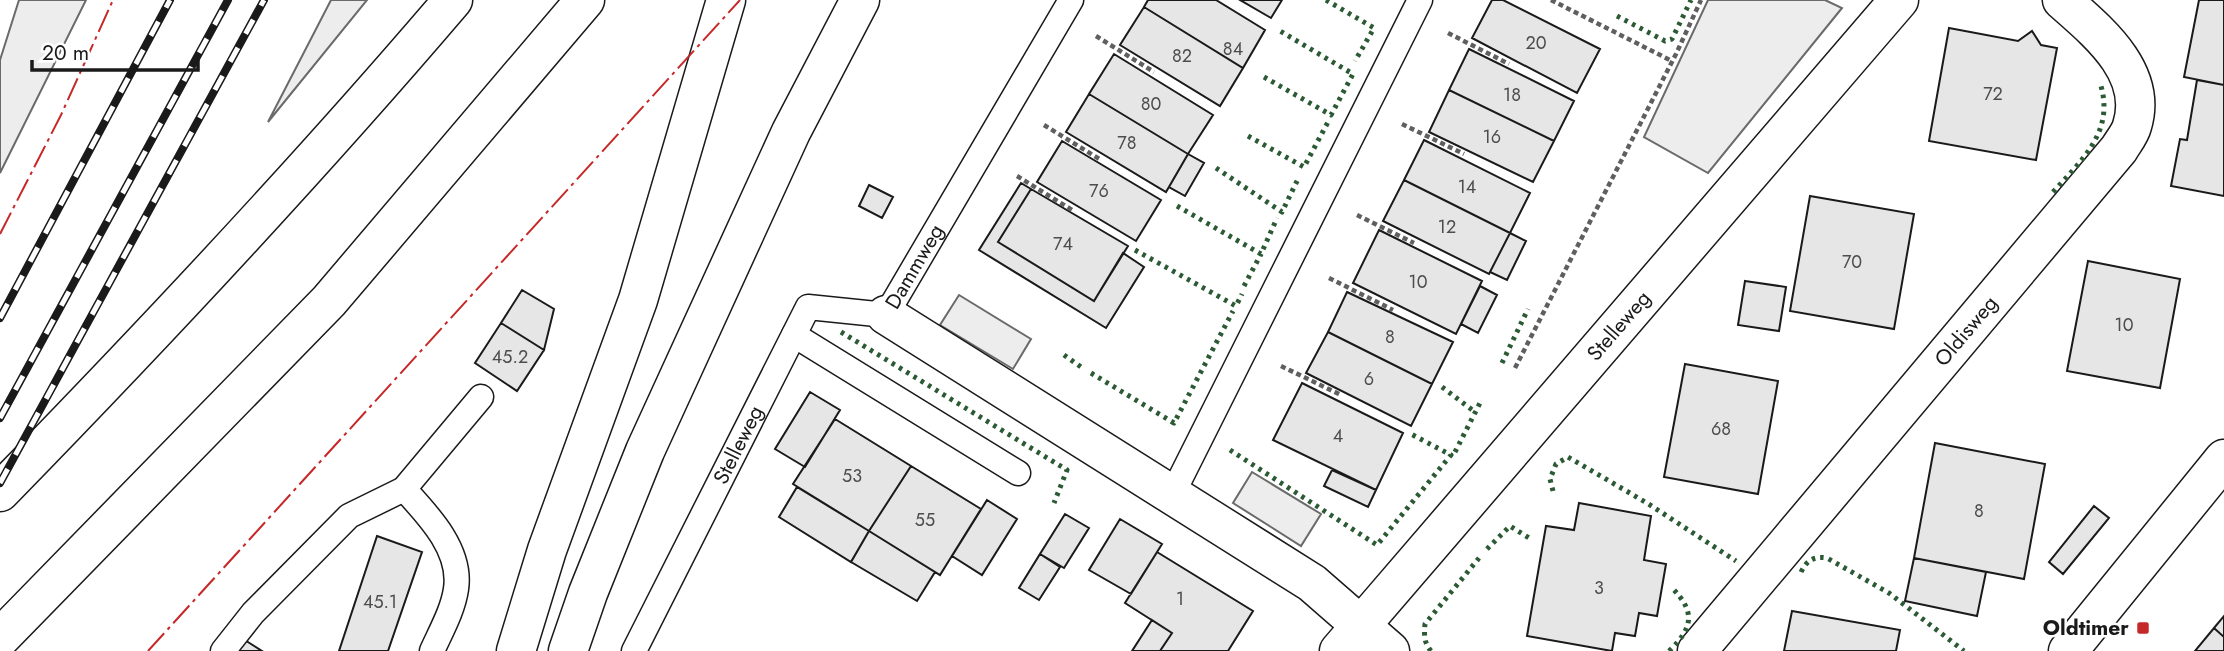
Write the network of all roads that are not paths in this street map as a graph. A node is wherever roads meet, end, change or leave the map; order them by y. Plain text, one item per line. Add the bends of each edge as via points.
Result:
1 (453, 0) edge
2 (586, 0) edge
3 (726, 0) edge
4 (860, 0) edge
5 (1899, 0) edge
6 (2062, 0) edge
7 (1416, 7) edge
8 (1067, 8) edge
9 (886, 315) junction
10 (794, 335) junction
11 (481, 397) dead end
12 (2224, 459) edge
13 (1018, 473) dead end
14 (404, 489) junction
15 (0, 492) edge
16 (1172, 495) junction
17 (0, 638) edge
18 (1350, 639) edge
19 (223, 651) edge
20 (432, 651) edge
21 (516, 651) edge
22 (568, 651) edge
23 (634, 651) edge
24 (1390, 651) edge
25 (1697, 651) edge
26 (2068, 651) edge

1 - 15 main road via 210,273
2 - 17 main road via 329,301
3 - 21 main road via 638,300 547,550
4 - 22 main road via 791,132 645,451
5 - 18 main road, Stelleweg
6 - 25 main road, Oldisweg via 2113,49 2127,72 2136,97 2132,126 2119,149
7 - 16 lane
8 - 9 lane, Dammweg
9 - 10 lane, Stelleweg via 808,307
9 - 16 main road, Dammweg
10 - 13 lane
10 - 23 lane, Stelleweg
11 - 14 lane
12 - 26 main road
14 - 19 lane via 349,516 253,613
14 - 20 lane via 435,523 455,563 452,606
16 - 18 main road, Dammweg via 1312,583
18 - 24 main road

